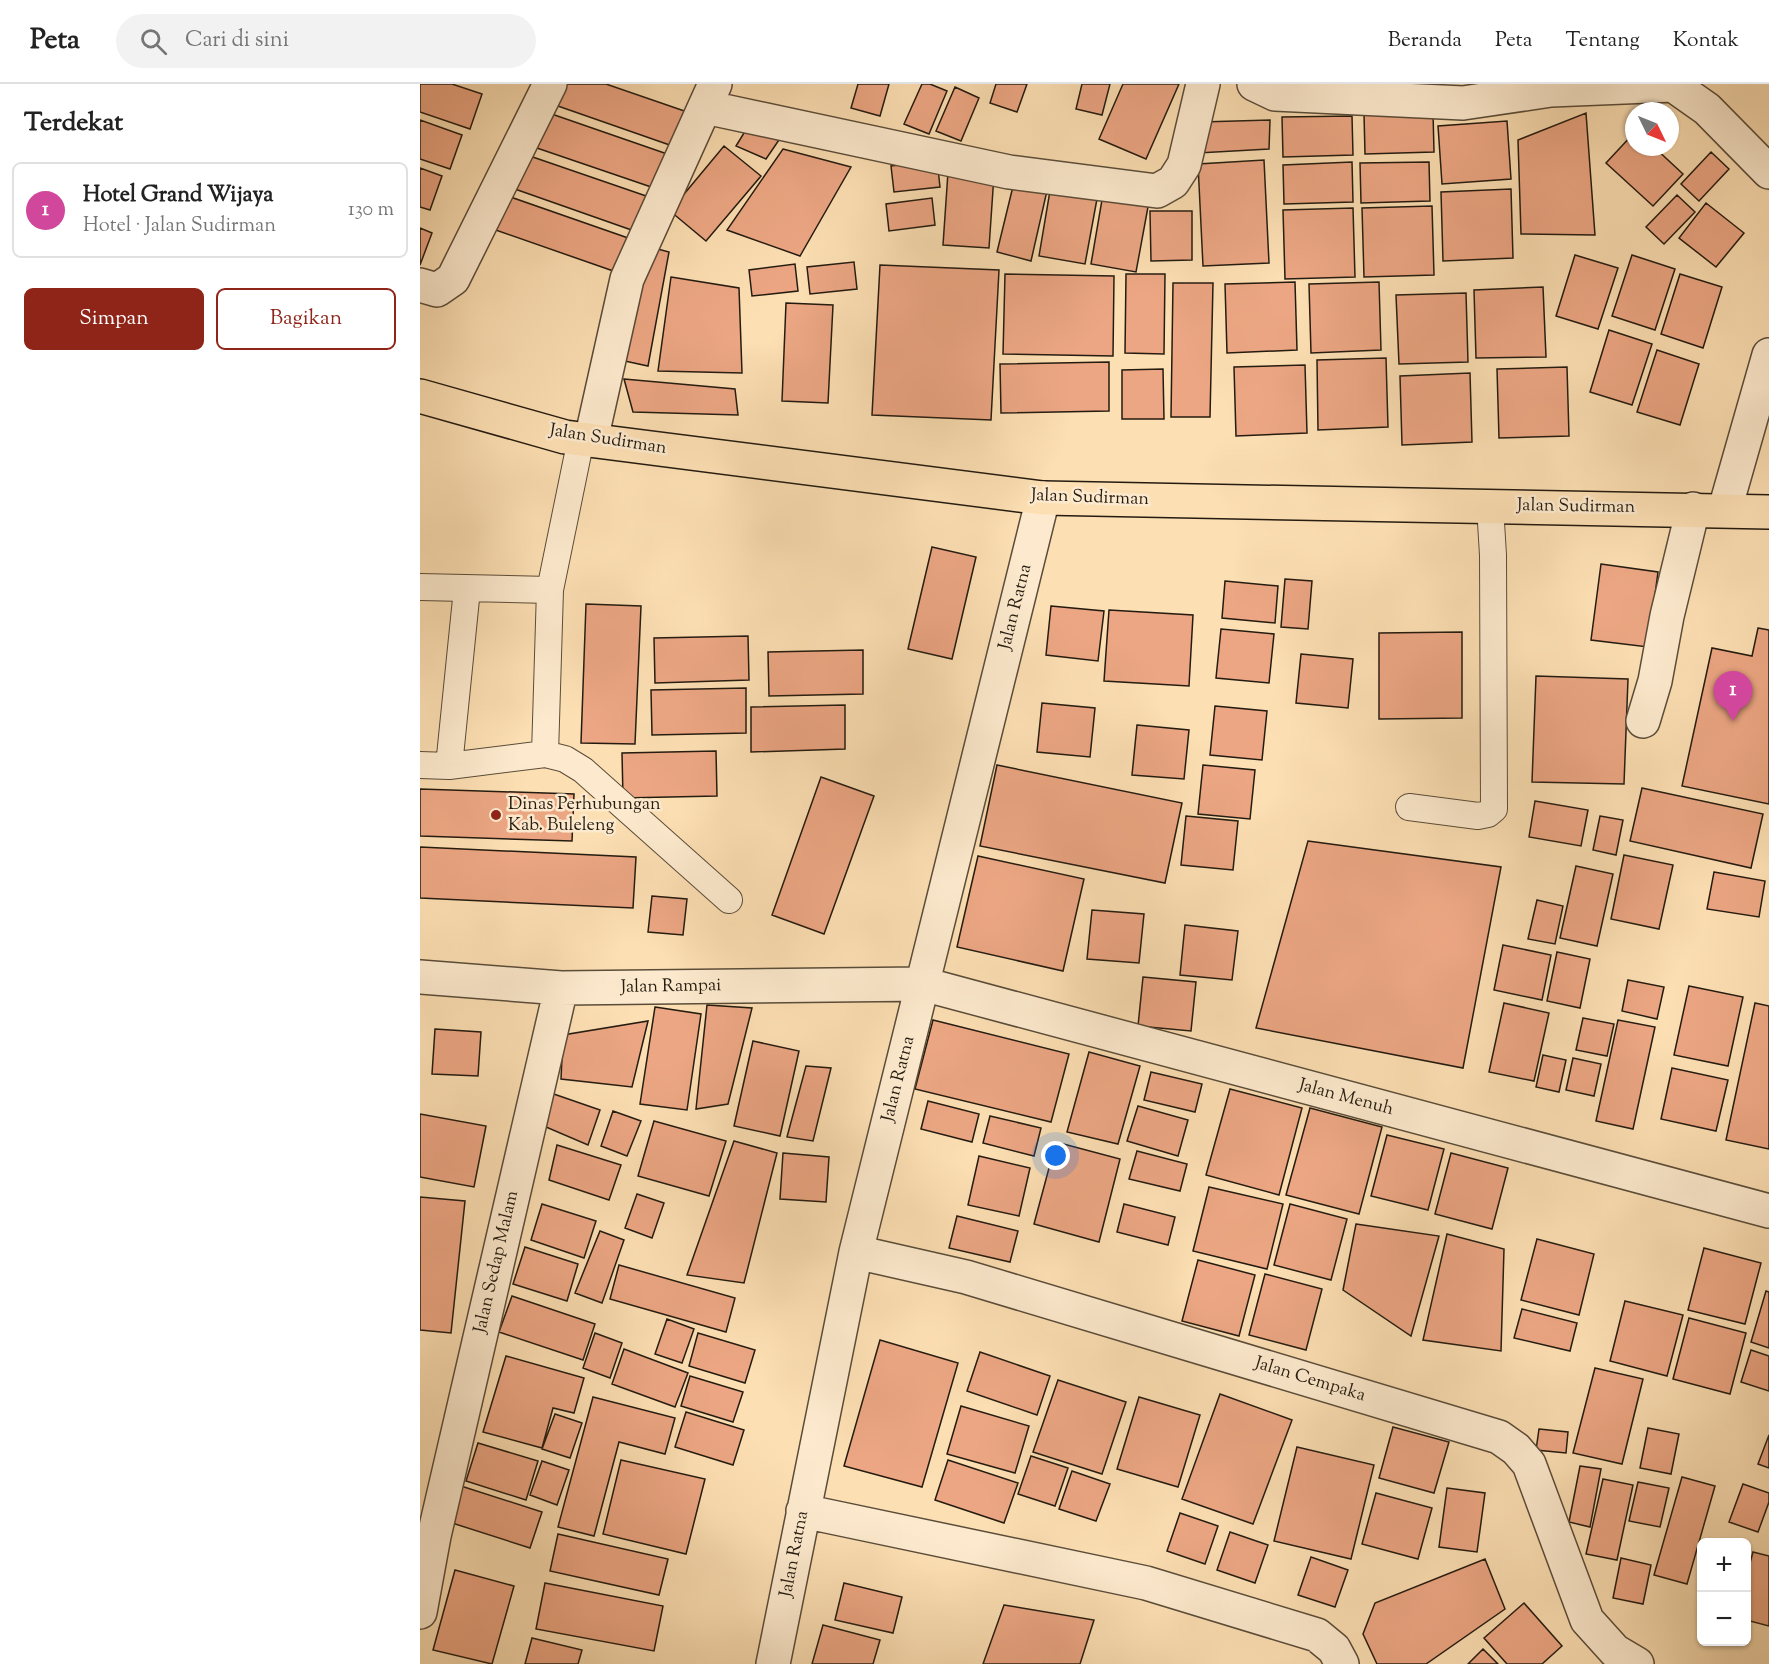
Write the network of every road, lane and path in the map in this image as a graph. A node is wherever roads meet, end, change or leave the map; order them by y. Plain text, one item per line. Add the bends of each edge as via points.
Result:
1 (550, 84) edge
2 (1203, 84) edge
3 (1254, 84) edge
4 (710, 96) edge
5 (1769, 172) edge
6 (420, 285) edge
7 (1769, 355) edge
8 (420, 396) edge
9 (586, 439) junction
10 (1043, 498) junction
11 (1490, 506) junction
12 (1709, 509) junction
13 (1769, 512) edge
14 (420, 587) edge
15 (466, 589) junction
16 (550, 590) junction
17 (1643, 721) dead end
18 (545, 754) junction
19 (420, 765) edge
20 (449, 766) junction
21 (1409, 807) dead end
22 (729, 900) dead end
23 (420, 977) edge
24 (923, 984) junction
25 (561, 988) junction
26 (1769, 1211) edge
27 (856, 1252) junction
28 (803, 1511) junction
29 (427, 1535) edge
30 (420, 1612) edge
31 (773, 1664) edge
32 (1342, 1664) edge
33 (1637, 1664) edge

1 - 6 street via 453,279 437,290
2 - 4 street via 1184,165 1173,182 1157,191 1009,172
3 - 5 street via 1275,94 1421,103 1463,103 1551,90 1673,85 1707,109
4 - 9 street via 627,279
7 - 12 street
8 - 9 main road, Jalan Sudirman via 565,437
9 - 10 main road, Jalan Sudirman
9 - 16 lane
10 - 11 main road, Jalan Sudirman
10 - 24 street, Jalan Ratna
11 - 12 main road, Jalan Sudirman
11 - 21 lane via 1494,809 1479,816
12 - 13 main road, Jalan Sudirman
12 - 17 street via 1667,616
14 - 15 lane
15 - 16 lane
15 - 20 lane
16 - 18 lane
18 - 20 lane
18 - 22 lane via 565,759 583,770
19 - 20 lane
23 - 25 street, Jalan Rampai
24 - 25 street, Jalan Rampai
24 - 26 street, Jalan Menuh
24 - 27 street, Jalan Ratna
25 - 29 street, Jalan Sedap Malam
27 - 28 street, Jalan Ratna
27 - 33 street, Jalan Cempaka via 966,1277 1499,1437 1529,1464 1587,1620 1616,1651
28 - 31 street, Jalan Ratna
28 - 32 street via 1146,1583 1317,1635 1334,1649
29 - 30 street, Jalan Sedap Malam

